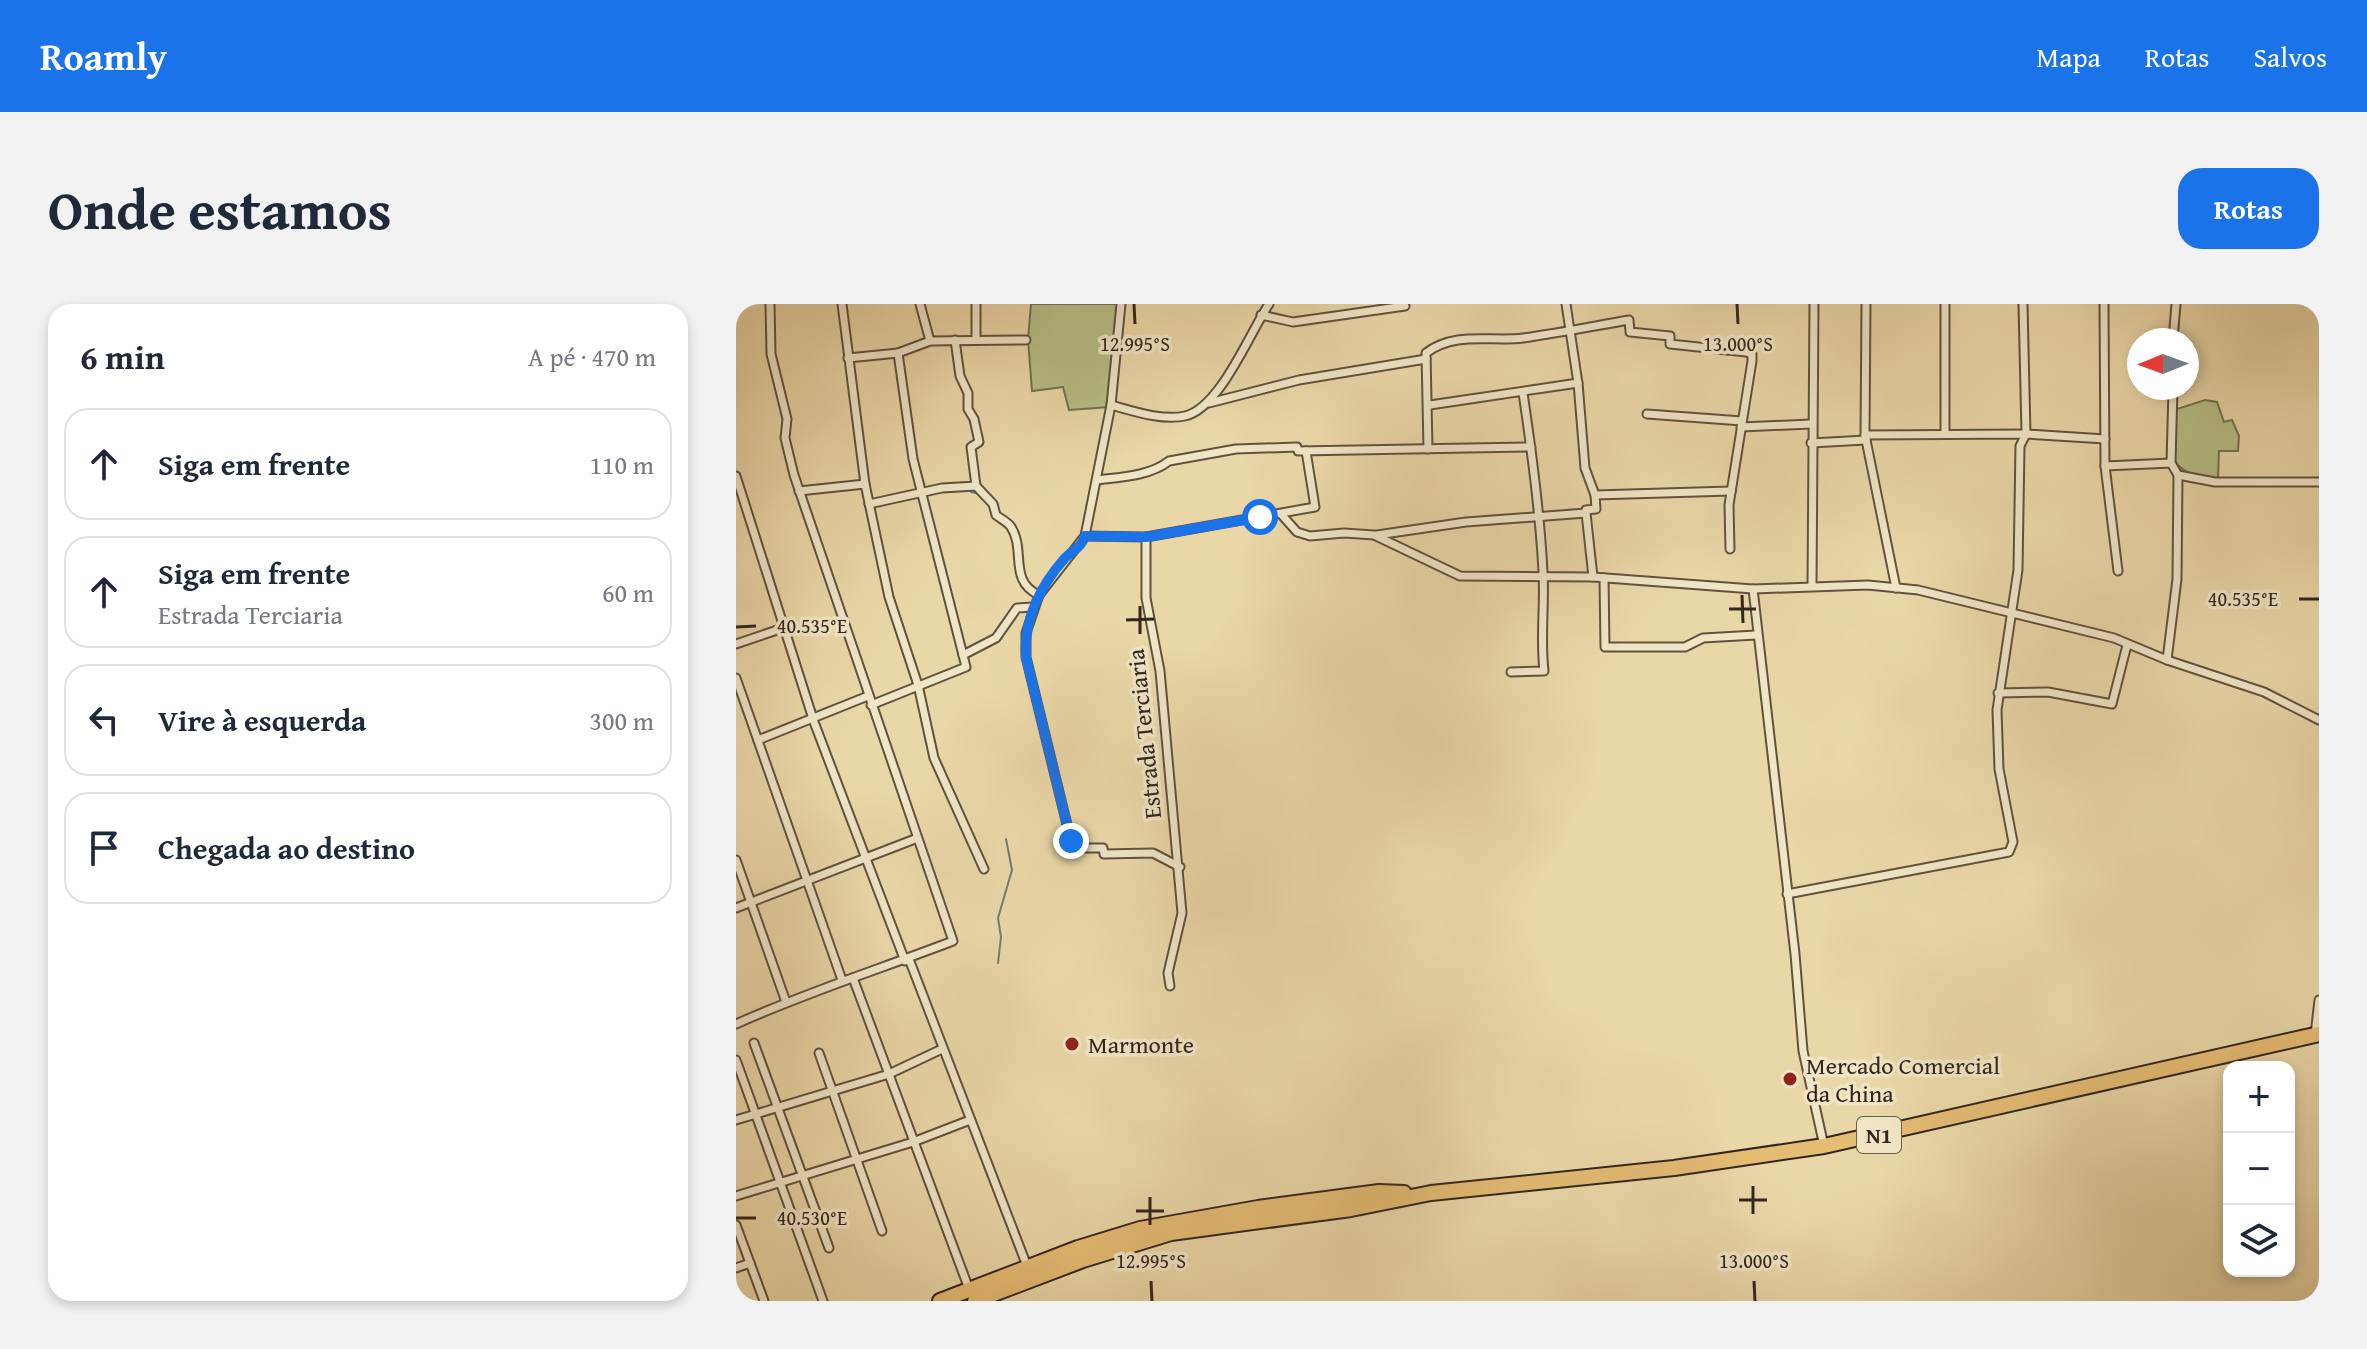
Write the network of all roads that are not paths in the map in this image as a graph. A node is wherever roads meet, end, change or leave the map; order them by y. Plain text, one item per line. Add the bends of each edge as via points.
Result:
1 (770, 304) edge
2 (842, 304) edge
3 (920, 304) edge
4 (976, 304) edge
5 (1121, 304) edge
6 (1269, 304) edge
7 (1566, 304) edge
8 (1814, 304) edge
9 (1866, 304) edge
10 (1945, 304) edge
11 (2023, 304) edge
12 (2104, 304) edge
13 (2176, 304) edge
14 (1405, 306) edge
15 (1261, 315) junction
16 (2174, 328) edge
17 (1570, 329) junction
18 (955, 340) junction
19 (976, 340) junction
20 (1026, 340) dead end
21 (930, 341) junction
22 (898, 353) junction
23 (848, 358) junction
24 (1426, 359) junction
25 (1578, 383) junction
26 (1523, 393) junction
27 (2173, 400) edge
28 (1209, 403) junction
29 (1111, 405) junction
30 (1430, 405) junction
31 (1647, 414) dead end
32 (1742, 424) junction
33 (1811, 424) junction
34 (1945, 434) junction
35 (2026, 434) junction
36 (1865, 438) junction
37 (2105, 439) junction
38 (1811, 443) junction
39 (1531, 447) junction
40 (1428, 449) junction
41 (1306, 451) junction
42 (2171, 463) junction
43 (2105, 466) junction
44 (2178, 475) junction
45 (736, 476) edge
46 (1097, 480) junction
47 (2319, 482) edge
48 (865, 484) junction
49 (976, 486) junction
50 (799, 491) junction
51 (1731, 491) junction
52 (921, 493) junction
53 (1595, 495) junction
54 (869, 504) junction
55 (1586, 513) junction
56 (1281, 514) junction
57 (1540, 517) junction
58 (1374, 535) junction
59 (1085, 536) junction
60 (1146, 537) junction
61 (1730, 549) dead end
62 (2118, 571) dead end
63 (1543, 576) junction
64 (1593, 577) junction
65 (1604, 578) junction
66 (1812, 585) junction
67 (1887, 587) junction
68 (1896, 588) junction
69 (1753, 589) junction
70 (1910, 589) junction
71 (1039, 595) junction
72 (1033, 607) junction
73 (2010, 612) junction
74 (783, 628) junction
75 (1756, 635) junction
76 (736, 644) edge
77 (2127, 645) junction
78 (963, 655) junction
79 (2167, 660) junction
80 (1511, 672) dead end
81 (736, 678) edge
82 (918, 685) junction
83 (1998, 693) junction
84 (869, 700) junction
85 (746, 706) junction
86 (736, 709) edge
87 (813, 716) junction
88 (2319, 720) edge
89 (758, 740) junction
90 (915, 839) junction
91 (864, 859) junction
92 (736, 860) edge
93 (1180, 867) junction
94 (984, 869) dead end
95 (806, 881) junction
96 (1787, 894) junction
97 (751, 902) junction
98 (736, 908) edge
99 (907, 960) junction
100 (853, 978) junction
101 (842, 980) junction
102 (1170, 986) dead end
103 (2319, 1000) edge
104 (786, 1002) junction
105 (736, 1024) edge
106 (2317, 1034) edge
107 (754, 1043) dead end
108 (942, 1049) junction
109 (819, 1053) dead end
110 (736, 1060) edge
111 (889, 1074) junction
112 (831, 1090) junction
113 (779, 1108) junction
114 (756, 1114) junction
115 (736, 1120) edge
116 (970, 1120) junction
117 (913, 1142) junction
118 (1824, 1146) junction
119 (855, 1158) junction
120 (803, 1174) junction
121 (781, 1182) junction
122 (1431, 1193) junction
123 (736, 1196) edge
124 (736, 1225) edge
125 (882, 1231) dead end
126 (829, 1248) dead end
127 (750, 1263) junction
128 (1027, 1266) junction
129 (736, 1268) edge
130 (972, 1295) edge
131 (764, 1301) edge
132 (823, 1301) edge
133 (940, 1301) edge

1 - 50 street via 771,354
2 - 23 street
3 - 21 street
4 - 19 street
5 - 29 street
6 - 15 street
7 - 17 street
8 - 33 street
9 - 36 street
10 - 34 street
11 - 35 street
12 - 37 street
13 - 16 street
14 - 15 street via 1293,322
15 - 28 street
17 - 24 street via 1438,343
17 - 25 street
17 - 32 street via 1629,320 1630,332 1670,336 1670,344 1752,354
18 - 19 street
18 - 21 street
18 - 49 street via 979,442 971,447
19 - 20 street
21 - 22 street
22 - 23 street
22 - 52 street
23 - 48 street
24 - 28 street via 1288,382
24 - 30 street
25 - 26 street
25 - 53 street via 1585,468
26 - 30 street
26 - 39 street
27 - 42 street
28 - 29 street via 1186,416 1167,417
29 - 46 street
30 - 40 street
31 - 32 street
32 - 33 street
32 - 51 street
33 - 38 street
34 - 35 street
34 - 36 street
35 - 37 street
35 - 73 street via 2020,446 2018,570
36 - 38 street
36 - 68 street
37 - 43 street
38 - 66 street
39 - 40 street
39 - 57 street
40 - 41 street
41 - 46 street via 1236,449
41 - 56 street via 1315,507
42 - 43 street
42 - 44 street
43 - 62 street
44 - 47 street via 2215,482
44 - 79 street via 2177,579
45 - 74 street
46 - 59 street
48 - 50 street
48 - 54 street
49 - 52 street
49 - 71 street via 996,515 1010,524 1020,575
50 - 84 street
51 - 53 street
51 - 61 street
52 - 54 street
52 - 78 street
53 - 55 street via 1596,509
54 - 82 street via 889,597
55 - 57 street
55 - 64 street
56 - 58 street via 1297,532 1310,536
56 - 60 street
57 - 58 street
57 - 63 street
58 - 63 street via 1460,576
59 - 60 street
59 - 71 street
60 - 93 street, Estrada Terciaria via 1146,598 1160,671
63 - 64 street
63 - 80 street via 1544,671
64 - 65 street
65 - 69 street
65 - 75 street via 1605,647 1685,647 1703,638
66 - 67 street
66 - 69 street
67 - 68 street
67 - 70 street
68 - 70 street
69 - 75 street
70 - 73 street
71 - 72 street
72 - 78 street via 1017,608 996,638
72 - 93 street via 1026,657 1071,841 1084,848 1103,848 1104,854 1153,853
73 - 77 street
73 - 83 street
74 - 76 street
74 - 87 street
75 - 96 street
77 - 79 street
77 - 83 street via 2112,704 2048,692
78 - 82 street via 966,667
79 - 88 street via 2264,692
81 - 85 street
82 - 84 street
82 - 94 street via 934,758
83 - 96 street via 1999,769 2013,842 2009,852
84 - 87 street
84 - 90 street
85 - 86 street
85 - 89 street
87 - 89 street
87 - 91 street
89 - 95 street
90 - 91 street
90 - 99 street via 953,941
91 - 95 street
91 - 99 street
92 - 97 street
93 - 102 street, Estrada Terciaria via 1182,913 1168,973
95 - 97 street
95 - 101 street
96 - 118 street via 1803,1051
97 - 98 street
97 - 104 street
99 - 100 street
99 - 108 street
100 - 101 street
100 - 111 street
101 - 104 street
103 - 106 street
104 - 105 street
106 - 118 highway, N1
107 - 113 street
108 - 111 street
108 - 116 street
109 - 112 street
110 - 114 street
111 - 112 street
111 - 117 street
112 - 113 street
112 - 119 street
113 - 114 street
113 - 120 street
114 - 115 street
114 - 121 street
116 - 117 street
116 - 128 street
117 - 119 street
117 - 130 street
118 - 122 highway, N1 via 1674,1168
119 - 120 street
119 - 125 street
120 - 121 street
120 - 126 street
121 - 123 street
121 - 132 street
122 - 128 highway, N1 via 1379,1192 1183,1220
122 - 130 highway, N1 via 1322,1214 1171,1233
124 - 127 street
127 - 129 street
127 - 131 street
128 - 130 highway, N1
130 - 133 highway, N1

